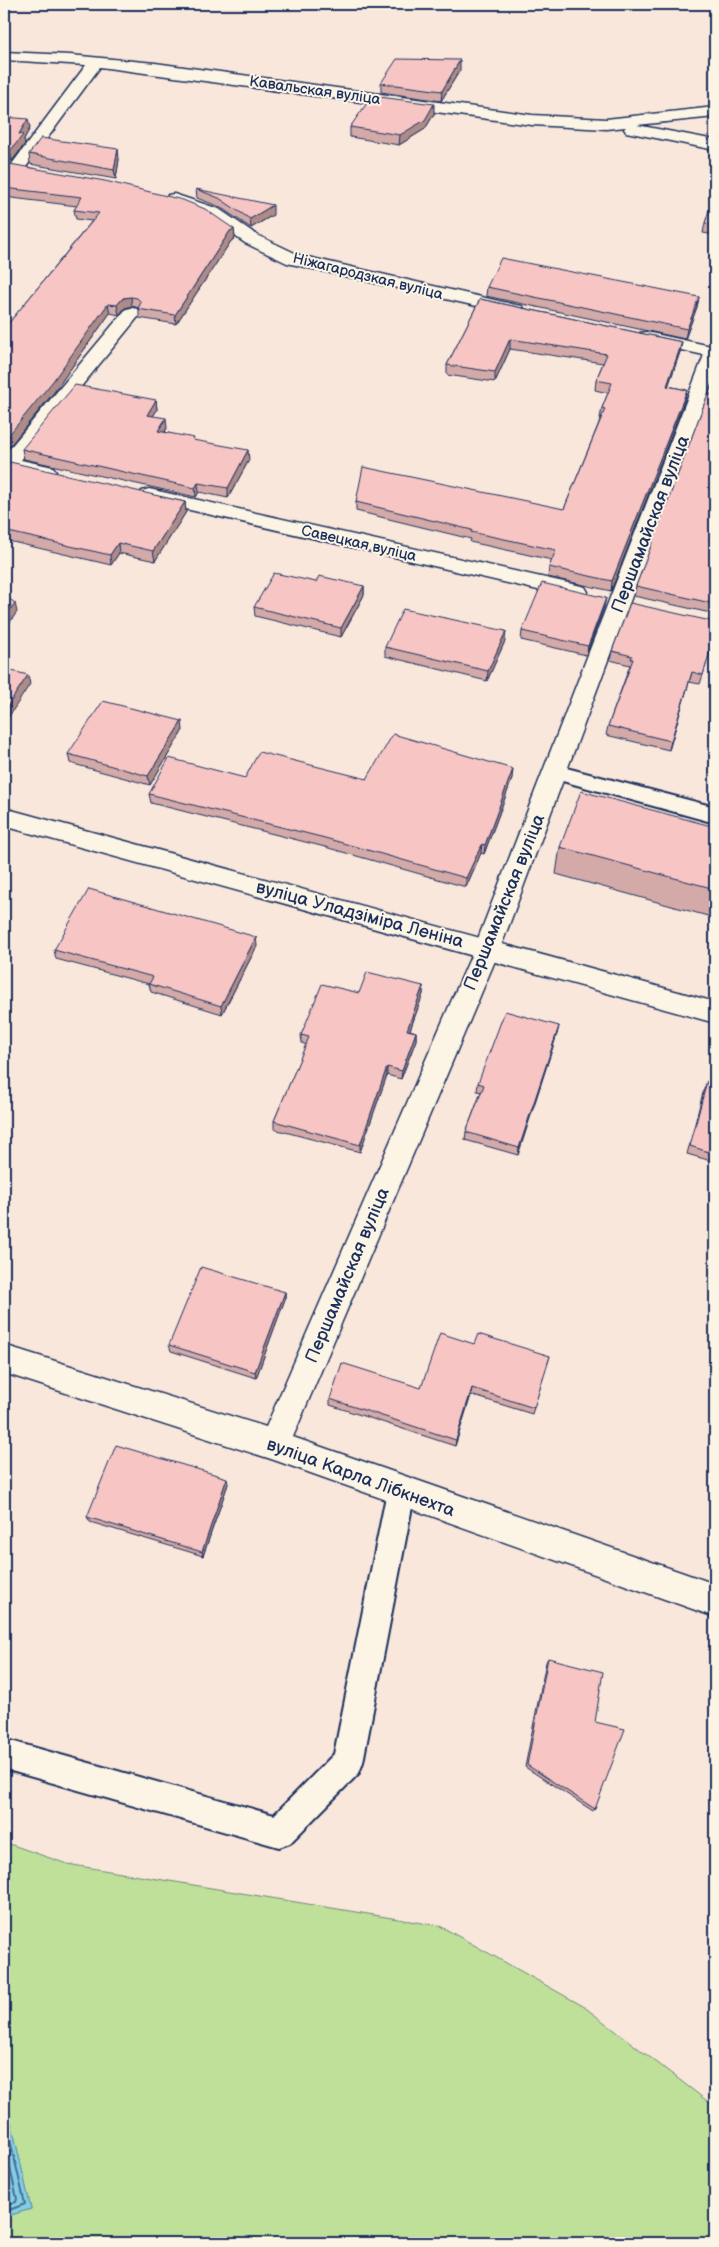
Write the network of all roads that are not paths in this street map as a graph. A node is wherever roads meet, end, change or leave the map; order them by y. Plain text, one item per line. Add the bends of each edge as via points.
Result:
1 (4, 56) edge
2 (96, 62) junction
3 (715, 112) edge
4 (606, 124) junction
5 (715, 145) edge
6 (10, 167) edge
7 (35, 171) edge
8 (162, 195) edge
9 (132, 313) dead end
10 (529, 313) edge
11 (627, 334) edge
12 (715, 351) edge
13 (5, 464) edge
14 (66, 476) edge
15 (134, 491) edge
16 (613, 601) junction
17 (555, 772) junction
18 (715, 815) edge
19 (4, 817) edge
20 (487, 948) junction
21 (715, 1013) edge
22 (4, 1360) edge
23 (274, 1446) junction
24 (401, 1491) junction
25 (715, 1600) edge
26 (4, 1754) edge

1 - 2 street, Кавальская вуліца
2 - 4 street, Кавальская вуліца via 532,120
2 - 6 street
3 - 4 street, Кавальская вуліца
4 - 5 street
6 - 7 street
8 - 10 street, Ніжагародзкая вуліца via 212,213 252,239 293,259
9 - 13 street
11 - 12 street
12 - 16 street, Першамайская вуліца
13 - 14 street
15 - 16 street, Савецкая вуліца
16 - 17 street, Першамайская вуліца
17 - 18 lane
17 - 20 street, Першамайская вуліца
19 - 20 street, вуліца Уладзіміра Леніна
20 - 21 street, вуліца Уладзіміра Леніна
20 - 23 street, Першамайская вуліца
22 - 23 street, вуліца Карла Лібкнехта
23 - 24 street, вуліца Карла Лібкнехта
24 - 25 street, вуліца Карла Лібкнехта
24 - 26 lane via 348,1762 279,1832

